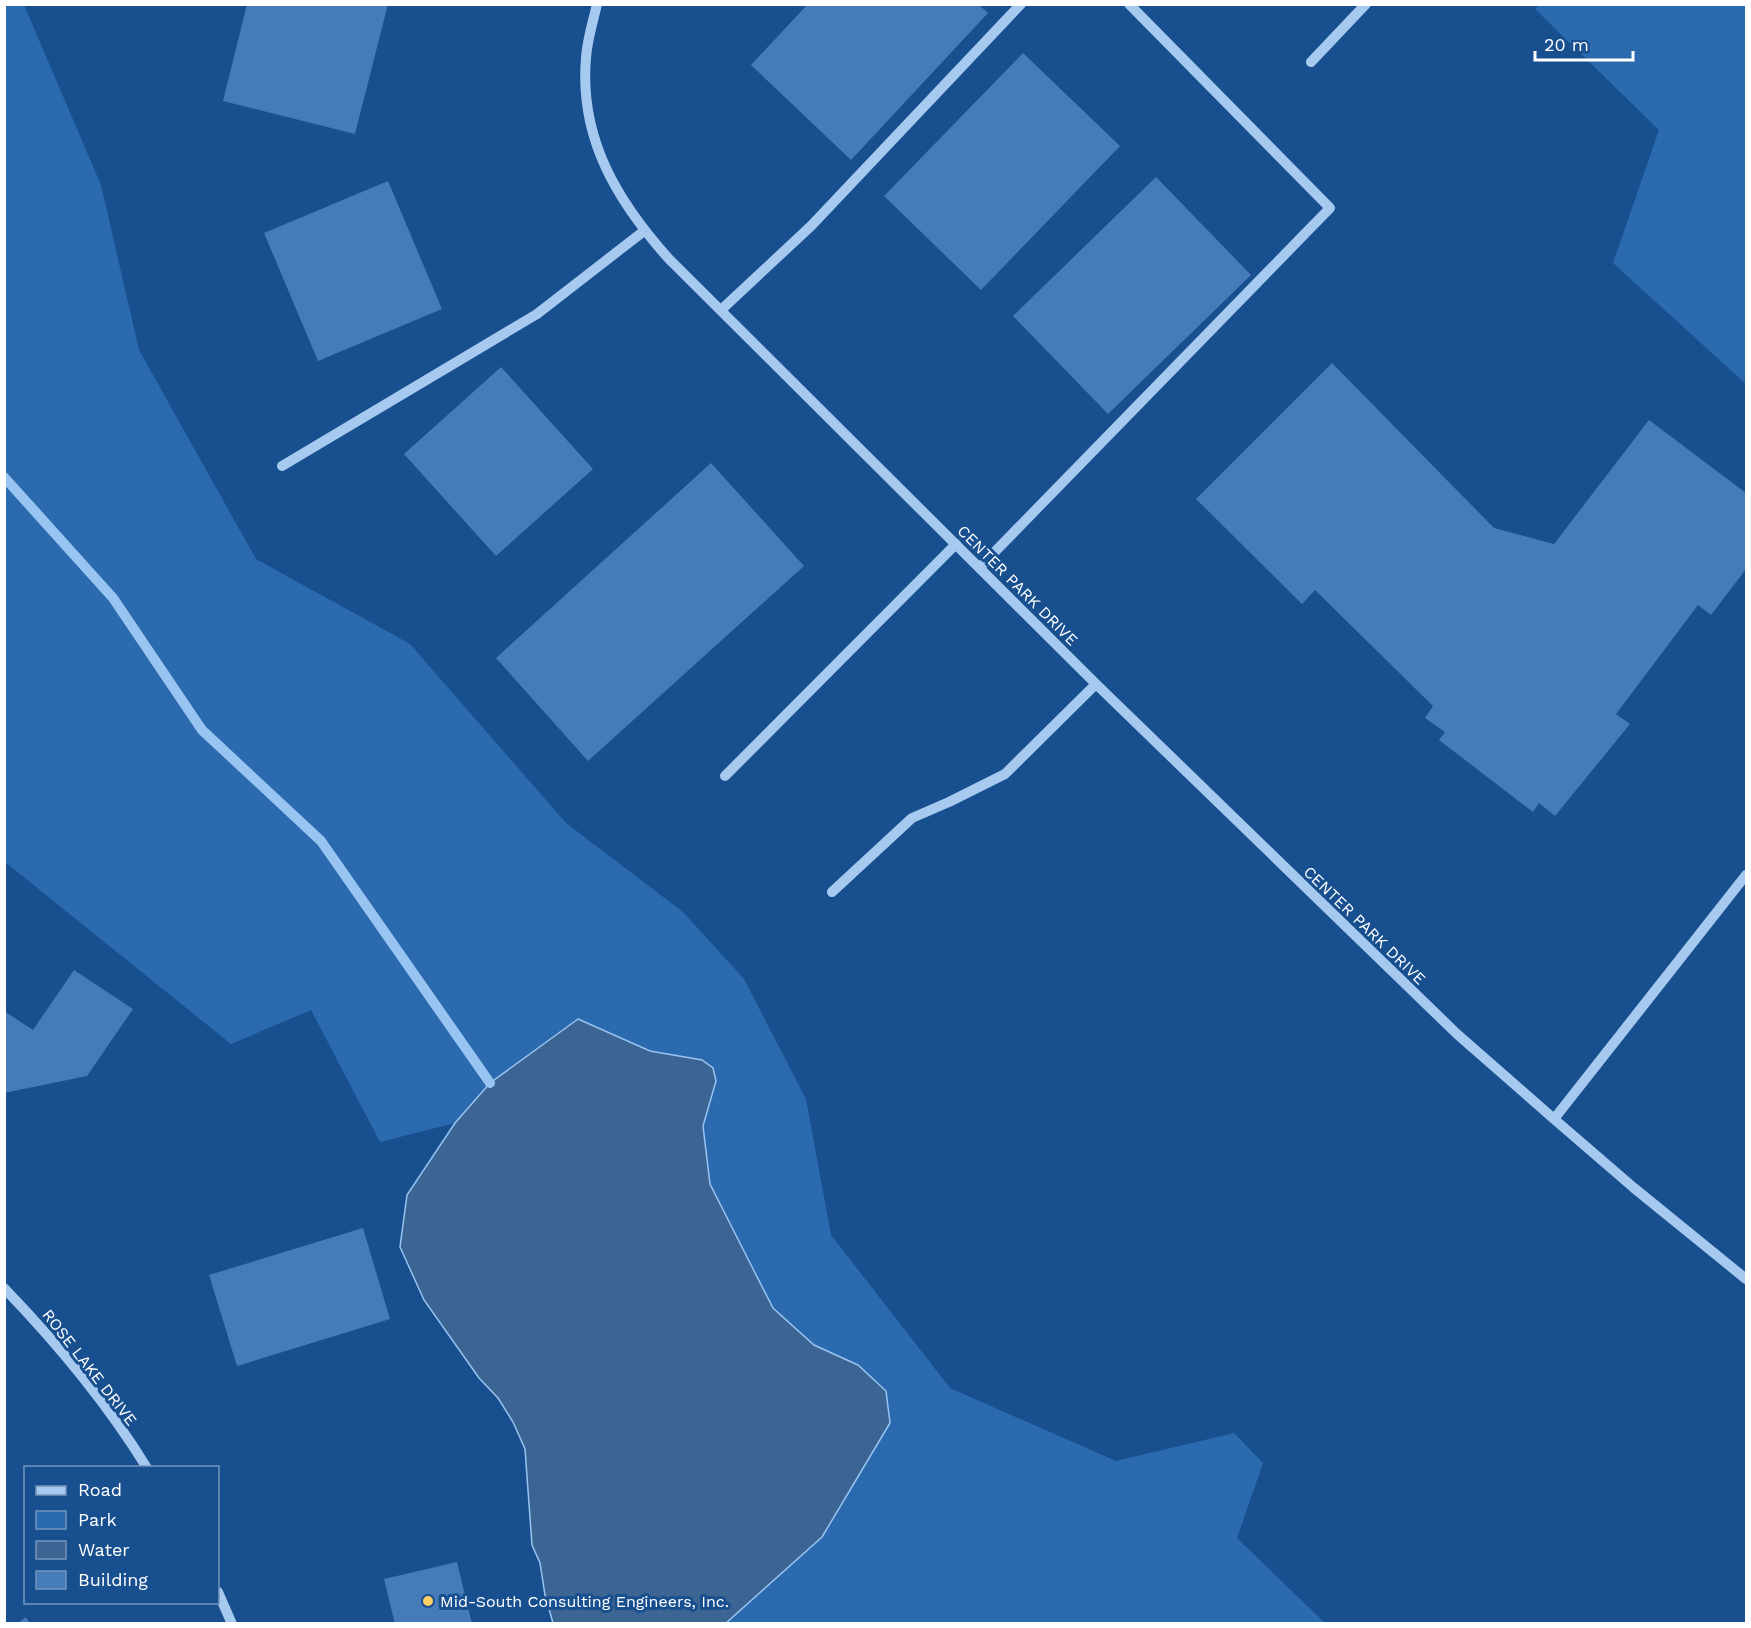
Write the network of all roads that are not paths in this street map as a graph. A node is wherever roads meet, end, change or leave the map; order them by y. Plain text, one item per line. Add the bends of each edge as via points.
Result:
1 (1021, 4) edge
2 (1129, 4) edge
3 (1366, 4) edge
4 (594, 5) edge
5 (1311, 62) dead end
6 (644, 231) junction
7 (721, 310) junction
8 (282, 466) dead end
9 (956, 544) junction
10 (980, 567) junction
11 (1096, 684) junction
12 (724, 776) dead end
13 (1746, 875) edge
14 (832, 892) dead end
15 (1554, 1119) junction
16 (1746, 1279) edge
17 (4, 1288) edge
18 (146, 1466) edge
19 (219, 1594) edge
20 (232, 1623) edge

1 - 7 street via 811,226
2 - 10 street via 1330,208
3 - 5 street
4 - 6 street, CENTER PARK DRIVE via 586,58 589,121 609,176
6 - 7 street, CENTER PARK DRIVE
6 - 8 street via 537,314
7 - 9 street, CENTER PARK DRIVE
9 - 10 street, CENTER PARK DRIVE
9 - 12 street
10 - 11 street, CENTER PARK DRIVE
11 - 14 street via 1005,774 912,818
11 - 15 street, CENTER PARK DRIVE via 1457,1034
13 - 15 street
15 - 16 street, CENTER PARK DRIVE
17 - 18 street, ROSE LAKE DRIVE via 78,1370
19 - 20 street

